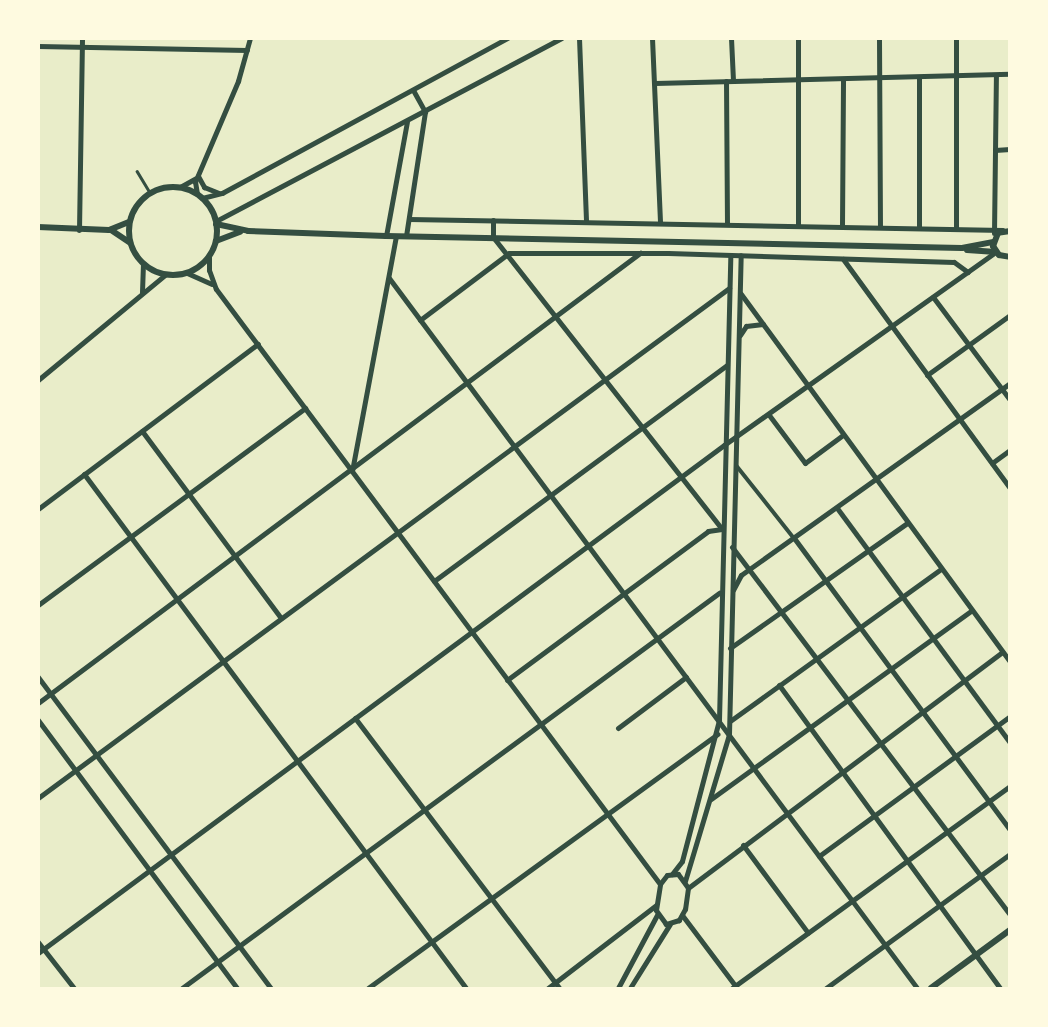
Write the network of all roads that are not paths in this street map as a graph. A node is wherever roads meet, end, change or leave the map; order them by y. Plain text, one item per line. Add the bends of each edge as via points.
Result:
1 (82, 38) edge
2 (250, 38) edge
3 (508, 38) edge
4 (562, 38) edge
5 (579, 38) edge
6 (652, 38) edge
7 (732, 38) edge
8 (798, 38) edge
9 (879, 38) edge
10 (956, 38) edge
11 (38, 46) edge
12 (82, 48) junction
13 (247, 50) junction
14 (996, 75) junction
15 (1010, 75) edge
16 (957, 76) junction
17 (919, 77) junction
18 (880, 78) junction
19 (843, 79) junction
20 (798, 80) junction
21 (729, 81) junction
22 (655, 83) junction
23 (414, 90) junction
24 (425, 112) junction
25 (407, 122) junction
26 (995, 149) junction
27 (1010, 149) edge
28 (136, 171) dead end
29 (198, 175) junction
30 (180, 187) junction
31 (150, 193) junction
32 (222, 193) junction
33 (199, 196) junction
34 (410, 219) junction
35 (130, 220) junction
36 (493, 220) junction
37 (586, 222) junction
38 (660, 222) junction
39 (216, 223) junction
40 (727, 223) junction
41 (798, 225) junction
42 (842, 226) junction
43 (38, 227) edge
44 (880, 227) junction
45 (919, 228) junction
46 (956, 229) junction
47 (79, 230) junction
48 (109, 230) junction
49 (994, 230) junction
50 (1008, 230) edge
51 (248, 231) junction
52 (386, 236) junction
53 (397, 236) junction
54 (406, 236) junction
55 (493, 237) junction
56 (993, 240) junction
57 (216, 241) junction
58 (130, 243) junction
59 (962, 248) junction
60 (509, 253) junction
61 (640, 253) junction
62 (996, 253) junction
63 (730, 255) junction
64 (741, 255) junction
65 (209, 256) junction
66 (1010, 257) edge
67 (843, 259) junction
68 (144, 264) junction
69 (968, 272) junction
70 (187, 273) junction
71 (166, 274) junction
72 (388, 278) junction
73 (729, 288) junction
74 (216, 289) junction
75 (141, 292) junction
76 (740, 293) junction
77 (933, 297) junction
78 (1010, 315) edge
79 (557, 316) junction
80 (420, 320) junction
81 (763, 324) junction
82 (892, 326) junction
83 (738, 340) junction
84 (258, 344) junction
85 (968, 345) junction
86 (727, 365) junction
87 (927, 375) junction
88 (605, 379) junction
89 (38, 380) edge
90 (1010, 383) edge
91 (468, 385) junction
92 (807, 386) junction
93 (1001, 389) junction
94 (1010, 400) edge
95 (305, 408) junction
96 (769, 415) junction
97 (959, 419) junction
98 (642, 428) junction
99 (142, 431) junction
100 (843, 435) junction
101 (735, 438) junction
102 (724, 444) junction
103 (514, 446) junction
104 (1010, 450) edge
105 (992, 463) junction
106 (734, 464) junction
107 (352, 471) junction
108 (84, 474) junction
109 (681, 477) junction
110 (876, 480) junction
111 (1010, 488) edge
112 (189, 494) junction
113 (551, 496) junction
114 (837, 508) junction
115 (38, 509) edge
116 (907, 523) junction
117 (722, 529) junction
118 (397, 532) junction
119 (131, 537) junction
120 (794, 538) junction
121 (588, 546) junction
122 (732, 547) junction
123 (868, 550) junction
124 (236, 557) junction
125 (941, 569) junction
126 (749, 570) junction
127 (434, 581) junction
128 (826, 581) junction
129 (624, 593) junction
130 (719, 593) junction
131 (902, 597) junction
132 (731, 599) junction
133 (178, 600) junction
134 (38, 605) edge
135 (971, 610) junction
136 (781, 612) junction
137 (281, 618) junction
138 (860, 627) junction
139 (472, 632) junction
140 (657, 638) junction
141 (933, 638) junction
142 (730, 648) junction
143 (1005, 653) edge
144 (816, 659) junction
145 (223, 661) junction
146 (1010, 662) edge
147 (891, 669) junction
148 (38, 677) edge
149 (686, 677) junction
150 (507, 680) junction
151 (964, 681) junction
152 (779, 685) junction
153 (51, 694) junction
154 (848, 701) junction
155 (38, 703) edge
156 (923, 712) junction
157 (1010, 716) edge
158 (355, 718) junction
159 (719, 718) junction
160 (38, 720) edge
161 (730, 721) junction
162 (539, 724) junction
163 (997, 725) junction
164 (618, 728) dead end
165 (810, 728) junction
166 (717, 734) junction
167 (729, 734) junction
168 (1010, 743) edge
169 (880, 744) junction
170 (97, 755) junction
171 (955, 756) junction
172 (298, 761) junction
173 (755, 769) junction
174 (76, 770) junction
175 (842, 771) junction
176 (1010, 786) edge
177 (913, 787) junction
178 (38, 798) edge
179 (710, 800) junction
180 (988, 801) junction
181 (424, 809) junction
182 (787, 812) junction
183 (606, 813) junction
184 (874, 816) junction
185 (1010, 830) edge
186 (947, 832) junction
187 (743, 845) junction
188 (366, 852) junction
189 (1010, 854) edge
190 (171, 855) junction
191 (819, 856) junction
192 (907, 861) junction
193 (150, 870) junction
194 (672, 874) junction
195 (980, 876) junction
196 (685, 881) junction
197 (660, 884) junction
198 (688, 888) junction
199 (490, 898) junction
200 (853, 901) junction
201 (656, 905) junction
202 (940, 905) junction
203 (657, 915) junction
204 (682, 915) junction
205 (1010, 915) edge
206 (670, 924) junction
207 (1010, 930) edge
208 (808, 933) junction
209 (38, 942) edge
210 (431, 942) junction
211 (885, 945) junction
212 (239, 946) junction
213 (41, 951) edge
214 (976, 955) junction
215 (218, 962) junction
216 (557, 986) edge
217 (735, 988) edge
218 (74, 989) edge
219 (182, 989) edge
220 (237, 989) edge
221 (271, 989) edge
222 (368, 989) edge
223 (466, 989) edge
224 (548, 989) edge
225 (618, 989) edge
226 (630, 989) edge
227 (826, 989) edge
228 (917, 989) edge
229 (931, 989) edge
230 (1000, 989) edge

1 - 12 street
2 - 13 street
3 - 23 street
4 - 24 street
5 - 37 street
6 - 22 street
7 - 21 street
8 - 20 street
9 - 18 street
10 - 16 street
11 - 12 street
12 - 13 street
12 - 47 street
13 - 29 street
14 - 15 street
14 - 16 street
14 - 26 street
16 - 17 street
16 - 46 street
17 - 18 street
17 - 45 street
18 - 19 street
18 - 44 street
19 - 20 street
19 - 42 street
20 - 21 street
20 - 41 street
21 - 22 street
21 - 40 street
22 - 38 street
23 - 24 street
23 - 32 street
24 - 25 street
24 - 34 street
25 - 39 street
25 - 52 street
26 - 27 street
26 - 49 street
28 - 31 lane
29 - 30 street
29 - 32 street via 209,191
29 - 33 street
30 - 31 street
30 - 33 street
31 - 35 street
32 - 33 street
33 - 39 street
34 - 36 street
34 - 54 street
35 - 48 street
35 - 58 street
36 - 37 street
36 - 55 street
37 - 38 street
38 - 40 street
39 - 51 street
39 - 57 street
40 - 41 street
41 - 42 street
42 - 44 street
43 - 47 street
44 - 45 street
45 - 46 street
46 - 49 street
47 - 48 street
48 - 58 street
49 - 50 street
49 - 56 street
50 - 56 street
51 - 52 street
51 - 57 street
52 - 53 street
53 - 54 street
53 - 72 street
54 - 55 street
55 - 59 street
55 - 60 street
56 - 59 street
56 - 62 street
57 - 65 street
58 - 68 street
59 - 62 street
60 - 61 street
60 - 79 street
60 - 80 street
61 - 63 street
61 - 79 street
62 - 66 street
62 - 69 street
63 - 64 street
63 - 73 street
64 - 67 street
64 - 76 street
65 - 70 street
65 - 74 street
67 - 69 street via 954,262
67 - 82 street
68 - 71 street
68 - 75 street
69 - 77 street
70 - 71 street
70 - 74 street
71 - 75 street
72 - 80 street
72 - 107 street
73 - 86 street
73 - 88 street
74 - 84 street
75 - 89 street
76 - 81 street
76 - 83 street
77 - 82 street
77 - 85 street
78 - 85 street
79 - 88 street
79 - 91 street
80 - 91 street
81 - 83 street via 746,326
81 - 92 street
82 - 87 street
82 - 92 street
83 - 101 street
84 - 95 street
84 - 99 street
85 - 87 street
85 - 93 street
86 - 98 street
86 - 102 street
87 - 97 street
88 - 98 street
88 - 103 street
90 - 93 street
91 - 103 street
91 - 107 street
92 - 96 street
92 - 100 street
93 - 94 street
93 - 97 street
95 - 107 street
95 - 112 street
96 - 100 street via 805,463
96 - 101 street
97 - 105 street
97 - 110 street
98 - 109 street
98 - 113 street
99 - 108 street
99 - 112 street
100 - 110 street
101 - 102 street
101 - 106 street
102 - 109 street
102 - 117 street
103 - 113 street
103 - 118 street
104 - 105 street
105 - 111 street
106 - 120 street
106 - 122 street
107 - 118 street
107 - 124 street
108 - 115 street
108 - 119 street
109 - 117 street
109 - 121 street
110 - 114 street
110 - 116 street
112 - 119 street
112 - 124 street
113 - 121 street
113 - 127 street
114 - 120 street
114 - 123 street
116 - 123 street
116 - 125 street
117 - 129 street via 708,531
117 - 130 street
118 - 127 street
118 - 137 street
119 - 133 street
119 - 134 street
120 - 126 street
120 - 128 street
121 - 129 street
121 - 139 street
122 - 126 street
122 - 132 street
123 - 128 street
123 - 131 street
124 - 133 street
124 - 137 street
125 - 131 street
125 - 135 street
126 - 132 street via 735,583
126 - 136 street
127 - 139 street
128 - 136 street
128 - 138 street
129 - 140 street
129 - 150 street
130 - 140 street
130 - 159 street
131 - 138 street
131 - 141 street
132 - 142 street
133 - 145 street
133 - 153 street
135 - 141 street
135 - 143 street
136 - 142 street
136 - 144 street
137 - 145 street
138 - 144 street
138 - 147 street
139 - 150 street
139 - 158 street
140 - 149 street
140 - 162 street
141 - 147 street
141 - 151 street
142 - 161 street
143 - 146 street
143 - 151 street
144 - 152 street
144 - 154 street
145 - 170 street
145 - 172 street
147 - 154 street
147 - 156 street
148 - 153 street
149 - 159 street
149 - 164 street
150 - 162 street
151 - 156 street
151 - 163 street
152 - 161 street
152 - 165 street
153 - 155 street
153 - 170 street
154 - 165 street
154 - 169 street
156 - 169 street
156 - 171 street
157 - 163 street
158 - 172 street
158 - 181 street
159 - 166 street
159 - 167 street
160 - 174 street
161 - 167 street
162 - 181 street
162 - 183 street
163 - 168 street
163 - 171 street
165 - 173 street
165 - 175 street
166 - 183 street
166 - 194 street via 682,861
167 - 173 street
167 - 179 street
169 - 175 street
169 - 177 street
170 - 174 street
170 - 190 street
171 - 177 street
171 - 180 street
172 - 188 street
172 - 190 street
173 - 179 street
173 - 182 street
174 - 178 street
174 - 193 street
175 - 182 street
175 - 184 street
176 - 180 street
177 - 184 street
177 - 186 street
179 - 196 street
180 - 185 street
180 - 186 street
181 - 188 street
181 - 199 street
182 - 187 street
182 - 191 street
183 - 197 street
183 - 199 street
184 - 191 street
184 - 192 street
186 - 192 street
186 - 195 street
187 - 198 street
187 - 208 street
188 - 210 street
188 - 212 street
189 - 195 street
190 - 193 street
190 - 212 street
191 - 200 street
192 - 200 street
192 - 202 street
193 - 213 street
193 - 215 street
194 - 196 street
194 - 197 street
195 - 202 street
195 - 205 street
196 - 198 street
197 - 201 street
198 - 204 street
199 - 210 street
199 - 216 street
200 - 208 street
200 - 211 street
201 - 203 street
201 - 216 street
202 - 211 street
202 - 214 street
203 - 206 street
203 - 225 street
204 - 206 street
204 - 217 street
206 - 226 street
207 - 214 street
208 - 217 street
209 - 213 street
210 - 222 street
210 - 223 street
211 - 227 street
211 - 228 street
212 - 215 street
212 - 221 street
213 - 218 street
214 - 229 street
214 - 230 street
215 - 219 street
215 - 220 street
216 - 224 street

